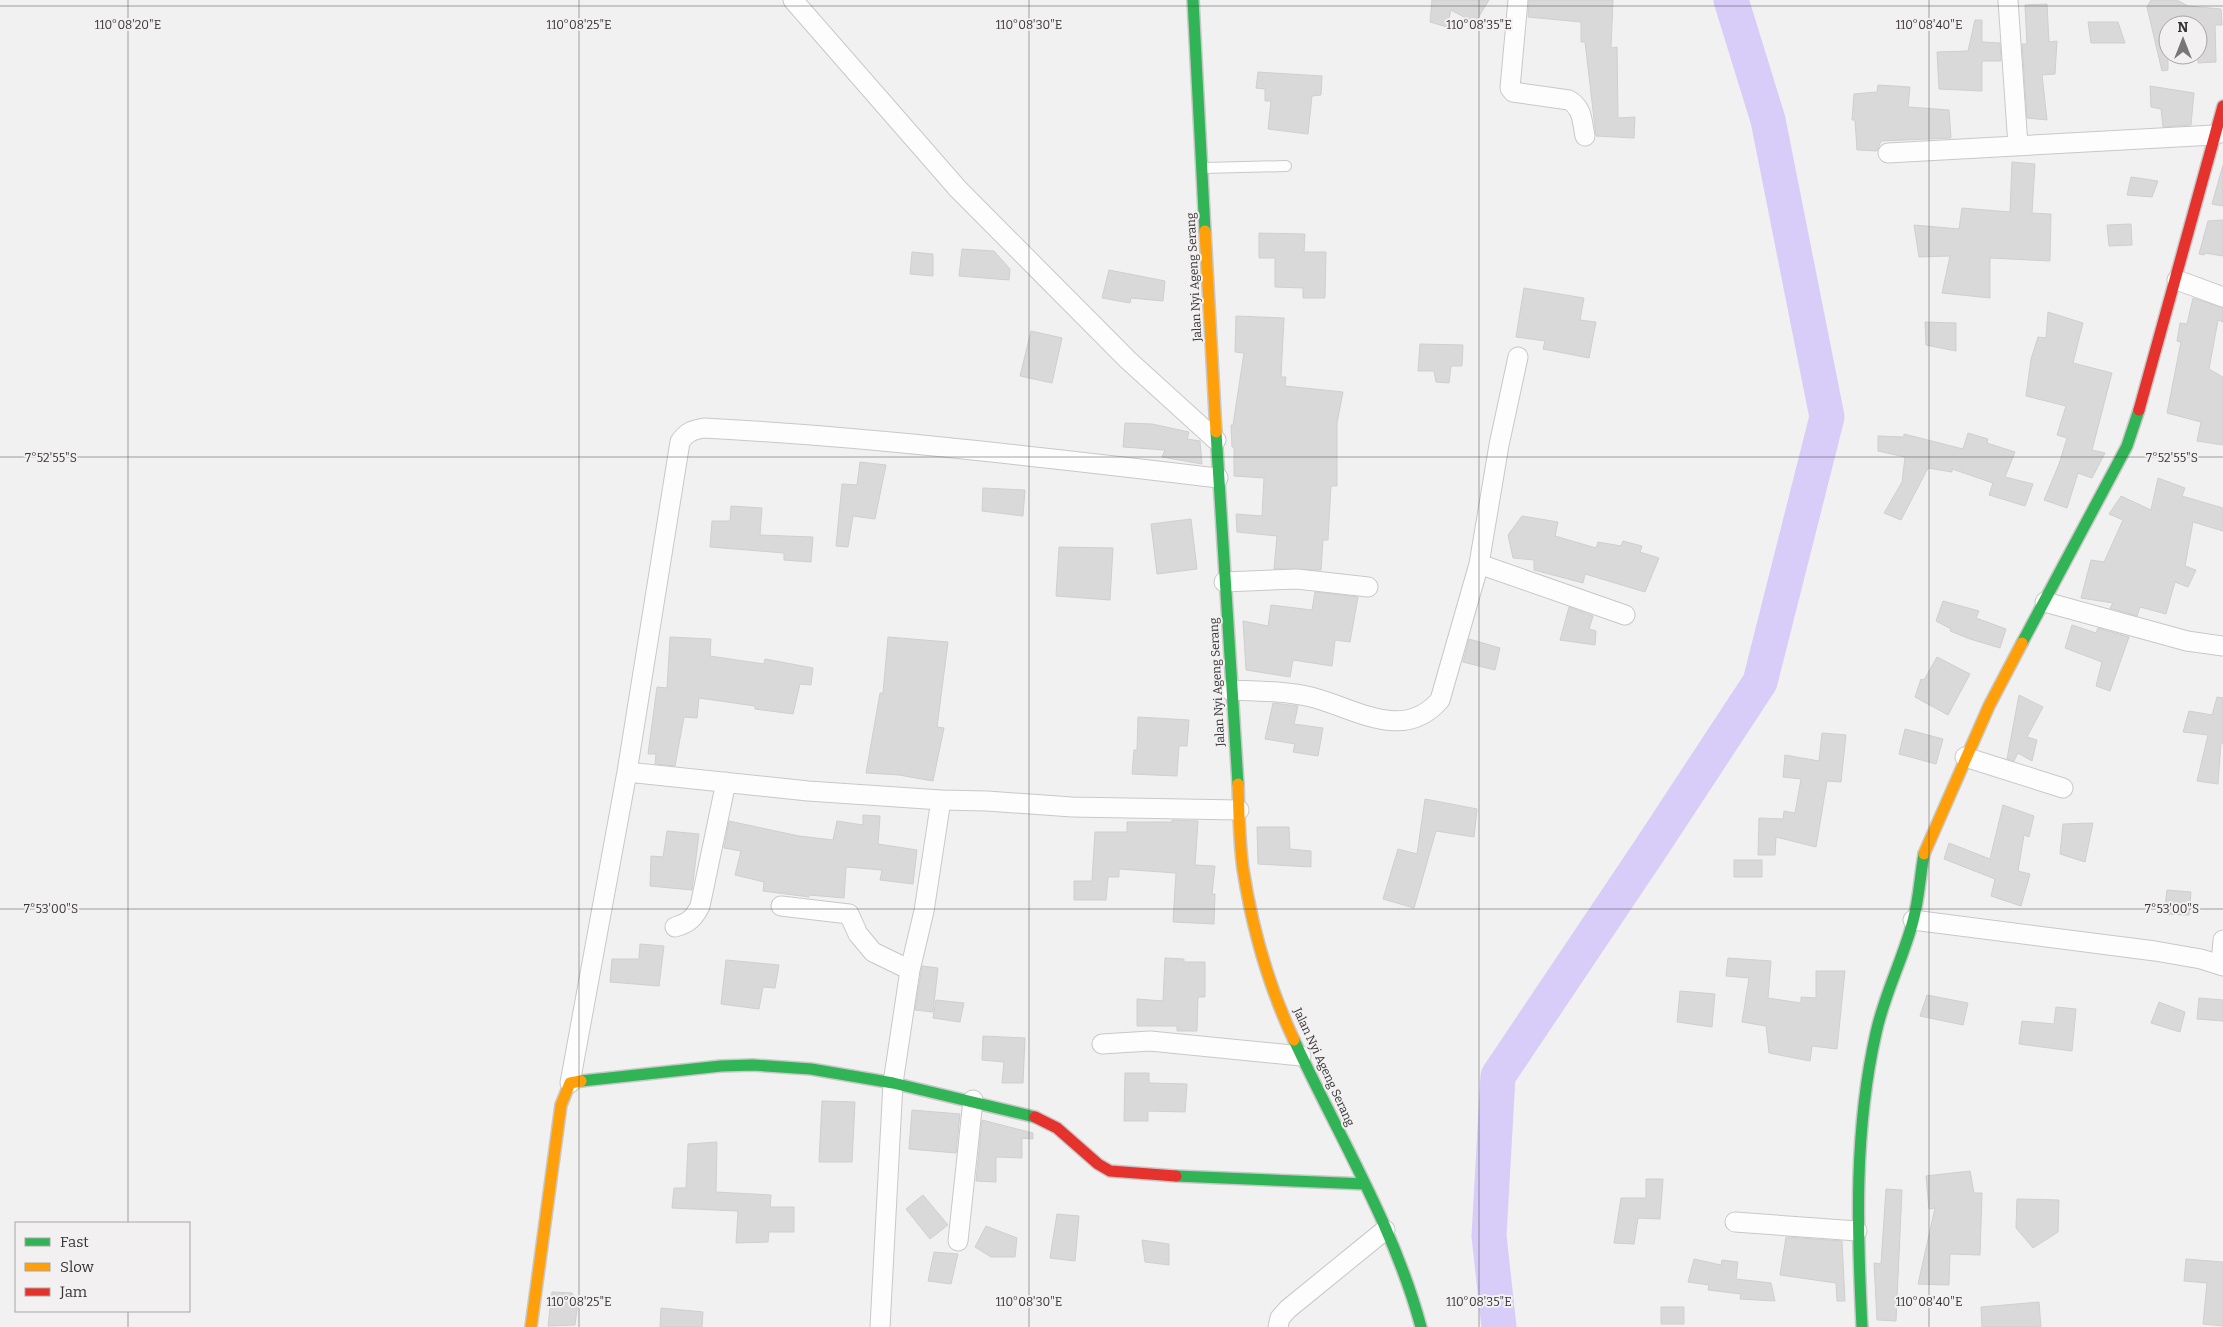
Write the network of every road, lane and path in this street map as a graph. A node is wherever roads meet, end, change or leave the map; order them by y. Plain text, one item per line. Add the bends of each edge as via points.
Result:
1 (793, 0) edge
2 (1193, 0) edge
3 (1518, 0) edge
4 (2008, 0) edge
5 (2223, 106) edge
6 (2218, 134) edge
7 (1585, 136) dead end
8 (2018, 146) junction
9 (1888, 153) dead end
10 (1286, 166) dead end
11 (1202, 168) junction
12 (2177, 280) junction
13 (2223, 297) edge
14 (1518, 357) dead end
15 (1216, 440) junction
16 (1218, 478) junction
17 (1479, 564) junction
18 (1224, 582) junction
19 (1368, 587) dead end
20 (2045, 602) junction
21 (1625, 615) dead end
22 (2223, 646) edge
23 (1230, 690) junction
24 (1965, 757) junction
25 (626, 772) junction
26 (726, 782) junction
27 (2063, 788) dead end
28 (941, 800) junction
29 (1239, 810) junction
30 (781, 906) dead end
31 (1912, 920) junction
32 (675, 927) dead end
33 (2223, 940) edge
34 (2222, 966) edge
35 (910, 970) junction
36 (1102, 1044) dead end
37 (1302, 1056) junction
38 (570, 1083) junction
39 (893, 1083) junction
40 (973, 1100) junction
41 (1365, 1184) junction
42 (1734, 1222) dead end
43 (1385, 1230) junction
44 (1857, 1231) junction
45 (958, 1241) dead end
46 (531, 1327) edge
47 (880, 1327) edge
48 (1278, 1327) edge
49 (1421, 1327) edge
50 (1862, 1327) edge

1 - 15 street via 958,189 1128,360
2 - 11 street, Jalan Nyi Ageng Serang
3 - 7 street via 1510,88 1513,92 1569,100 1576,104
4 - 8 street
5 - 6 street
6 - 8 street
6 - 12 street
8 - 9 street
10 - 11 lane
11 - 15 street, Jalan Nyi Ageng Serang
12 - 13 street
12 - 20 street via 2127,446
14 - 17 street
15 - 16 street, Jalan Nyi Ageng Serang
16 - 18 street, Jalan Nyi Ageng Serang
16 - 25 street via 786,433 693,430 680,442
17 - 21 street
17 - 23 street via 1440,700 1428,713 1411,720 1390,721 1312,698 1267,691
18 - 19 street via 1297,579
18 - 23 street, Jalan Nyi Ageng Serang
20 - 22 street via 2187,640
20 - 24 street
23 - 29 street, Jalan Nyi Ageng Serang
24 - 27 street
24 - 31 street via 1926,849
25 - 26 street
25 - 38 street
26 - 28 street
26 - 32 street via 700,906 694,918
28 - 29 street via 1072,807
28 - 35 street via 924,911
29 - 37 street, Jalan Nyi Ageng Serang via 1243,868 1252,916 1269,977
30 - 35 street via 849,914 858,934 873,952
31 - 34 street via 2155,951 2201,958
31 - 44 street via 1876,1032 1861,1131
33 - 34 street
35 - 39 street
36 - 37 street via 1150,1041
37 - 41 street, Jalan Nyi Ageng Serang
38 - 39 street via 753,1066 811,1069
38 - 46 street via 561,1105 557,1130
39 - 40 street
39 - 47 street
40 - 41 street via 1032,1114 1046,1121 1110,1171
40 - 45 street
41 - 43 street, Jalan Nyi Ageng Serang
42 - 44 street
43 - 48 street via 1288,1309 1280,1318
43 - 49 street, Jalan Nyi Ageng Serang via 1413,1297
44 - 50 street

